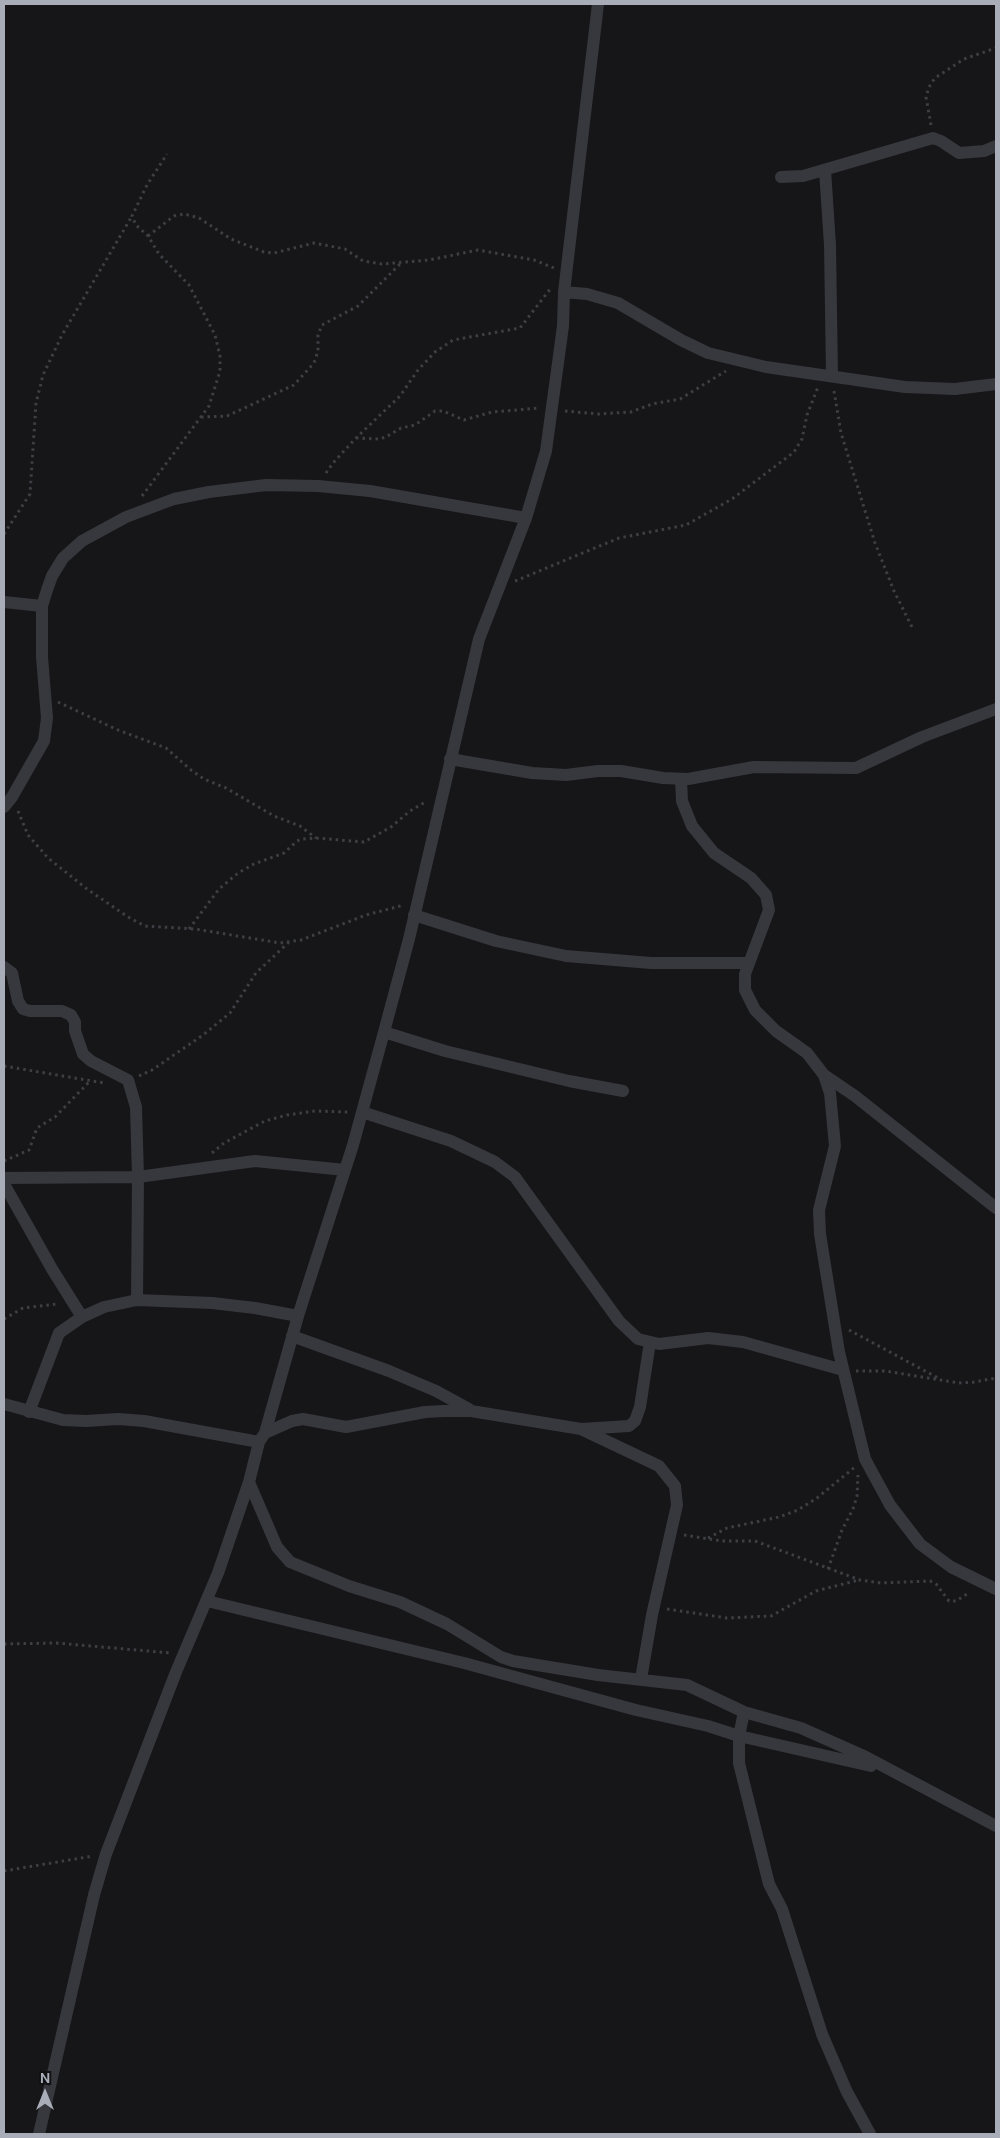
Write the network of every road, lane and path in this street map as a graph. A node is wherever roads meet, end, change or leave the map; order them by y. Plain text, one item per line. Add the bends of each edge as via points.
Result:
1 (598, 4) edge
2 (996, 48) edge
3 (937, 140) junction
4 (996, 146) edge
5 (167, 154) dead end
6 (825, 170) junction
7 (781, 177) dead end
8 (132, 216) junction
9 (148, 236) junction
10 (401, 263) junction
11 (569, 265) junction
12 (552, 286) dead end
13 (564, 292) junction
14 (750, 363) junction
15 (828, 375) junction
16 (996, 384) edge
17 (552, 408) junction
18 (201, 418) junction
19 (356, 438) junction
20 (318, 486) junction
21 (126, 516) junction
22 (526, 518) junction
23 (4, 534) edge
24 (499, 588) junction
25 (4, 602) edge
26 (42, 606) junction
27 (913, 629) dead end
28 (46, 696) junction
29 (996, 709) edge
30 (450, 760) junction
31 (681, 779) junction
32 (442, 792) junction
33 (12, 797) junction
34 (4, 807) edge
35 (316, 838) junction
36 (417, 901) junction
37 (414, 915) junction
38 (189, 929) junction
39 (289, 941) junction
40 (748, 963) junction
41 (4, 967) edge
42 (384, 1032) junction
43 (4, 1066) edge
44 (824, 1075) junction
45 (128, 1080) junction
46 (89, 1082) junction
47 (623, 1091) dead end
48 (362, 1112) junction
49 (210, 1154) dead end
50 (4, 1162) edge
51 (345, 1170) junction
52 (138, 1177) junction
53 (4, 1178) edge
54 (4, 1184) edge
55 (996, 1208) edge
56 (138, 1300) junction
57 (74, 1303) junction
58 (298, 1316) junction
59 (834, 1316) junction
60 (82, 1317) junction
61 (4, 1319) edge
62 (292, 1336) junction
63 (650, 1342) junction
64 (843, 1370) junction
65 (996, 1378) edge
66 (942, 1380) junction
67 (4, 1404) edge
68 (471, 1411) junction
69 (29, 1412) junction
70 (580, 1429) junction
71 (262, 1437) junction
72 (249, 1482) junction
73 (672, 1534) junction
74 (706, 1539) junction
75 (828, 1569) junction
76 (860, 1580) junction
77 (994, 1588) edge
78 (207, 1601) junction
79 (654, 1606) junction
80 (4, 1644) edge
81 (184, 1654) junction
82 (641, 1679) junction
83 (744, 1712) junction
84 (739, 1736) junction
85 (890, 1770) junction
86 (996, 1826) edge
87 (106, 1854) junction
88 (4, 1871) edge
89 (39, 2134) edge
90 (870, 2134) edge

1 - 11 street
2 - 3 path via 964,59 935,78 929,87 926,97 928,120
3 - 4 street via 959,154
3 - 6 street via 933,138
5 - 8 path
6 - 7 street
6 - 15 street via 830,245
8 - 9 path
8 - 23 path via 62,335 43,375 36,403 30,494
9 - 10 path via 174,216 184,214 199,218 231,239 264,252 274,253 314,243 345,249 363,261
9 - 18 path via 159,254 188,285 215,335 220,371
10 - 11 path via 478,250 534,260 563,272
10 - 18 path via 358,306 322,325 314,363 294,385 227,416
11 - 13 street
12 - 19 path via 520,328 452,340 436,352 418,370 400,396
13 - 14 street via 587,294 618,303 708,353
13 - 17 street via 564,326
14 - 15 street
14 - 17 path via 727,371 680,399 631,412 576,414
15 - 16 street via 905,387 956,389
15 - 24 path via 794,452 732,499 686,525 619,538
15 - 27 path via 841,433 875,543
17 - 19 path via 492,412 464,420 444,411 435,411 415,425 401,428 386,437
17 - 22 street via 546,451
18 - 21 path
19 - 20 path via 333,463
20 - 21 street via 266,485 208,492 174,499
20 - 22 street via 430,500
21 - 26 street via 82,540 64,558 52,576
22 - 24 street
24 - 30 street via 479,639
25 - 26 street
26 - 28 street
28 - 33 street via 44,741
28 - 35 path via 118,730 166,748 204,779 300,826
29 - 31 street via 922,737 856,768 754,767
30 - 31 street via 566,775 621,771
30 - 32 street
31 - 40 street via 682,801 692,826 714,853 750,878 766,895 769,910
32 - 35 path via 364,842
32 - 36 street
33 - 34 street
33 - 38 path via 28,834 48,858 87,889 146,926
35 - 38 path via 302,838 284,853 238,873 219,889
36 - 37 street
36 - 39 path
37 - 40 street via 496,941 566,956 651,963
37 - 42 street
38 - 39 path via 280,943
39 - 45 path via 256,973 230,1013 152,1070
40 - 44 street via 745,990 755,1010 776,1031 807,1053
41 - 45 street via 12,972 18,1001 23,1009 62,1011 71,1015 84,1054
42 - 47 street via 445,1051
42 - 48 street
43 - 46 path
44 - 55 street
44 - 59 street via 830,1093 835,1146 819,1210
45 - 46 path via 100,1084
45 - 52 street via 136,1107
46 - 50 path via 55,1117 37,1128 29,1150
48 - 49 path via 315,1111 265,1121
48 - 51 street
48 - 63 street via 452,1141 495,1162 515,1177 619,1321 638,1339
51 - 52 street via 255,1161
51 - 58 street
52 - 53 street
52 - 56 street
54 - 57 street
56 - 58 street via 212,1303
56 - 60 street via 104,1307
57 - 60 street
57 - 61 path via 23,1308
58 - 62 street
59 - 64 street
59 - 66 path via 858,1336
60 - 69 street via 60,1333
62 - 68 street via 389,1371 436,1391
62 - 71 street
63 - 64 street via 659,1344 708,1338 743,1342
63 - 70 street via 635,1421 629,1426
64 - 66 path via 886,1371
64 - 77 street via 865,1459 890,1505 920,1544 951,1567
65 - 66 path via 974,1382
67 - 69 street
68 - 70 street
68 - 71 street via 425,1412 346,1427 303,1419 292,1421
69 - 71 street via 63,1420 144,1421
70 - 73 street via 659,1466 675,1486 677,1505
71 - 72 street
72 - 78 street
72 - 82 street via 277,1546 290,1562 400,1602 513,1661
73 - 74 path
73 - 79 street
74 - 75 path via 755,1541
74 - 75 path via 727,1528 798,1510 859,1463 857,1496
75 - 76 path
76 - 77 path via 881,1583 930,1581 949,1601 956,1601 966,1593
76 - 79 path via 816,1591 770,1616 727,1618
78 - 81 street
78 - 84 street
79 - 82 street
80 - 81 path via 56,1643
81 - 87 street
82 - 83 street via 687,1685
83 - 84 street
83 - 85 street via 801,1728
84 - 85 street
84 - 90 street via 739,1763 769,1884 782,1908 822,2034 851,2101
85 - 86 street
87 - 88 path
87 - 89 street

